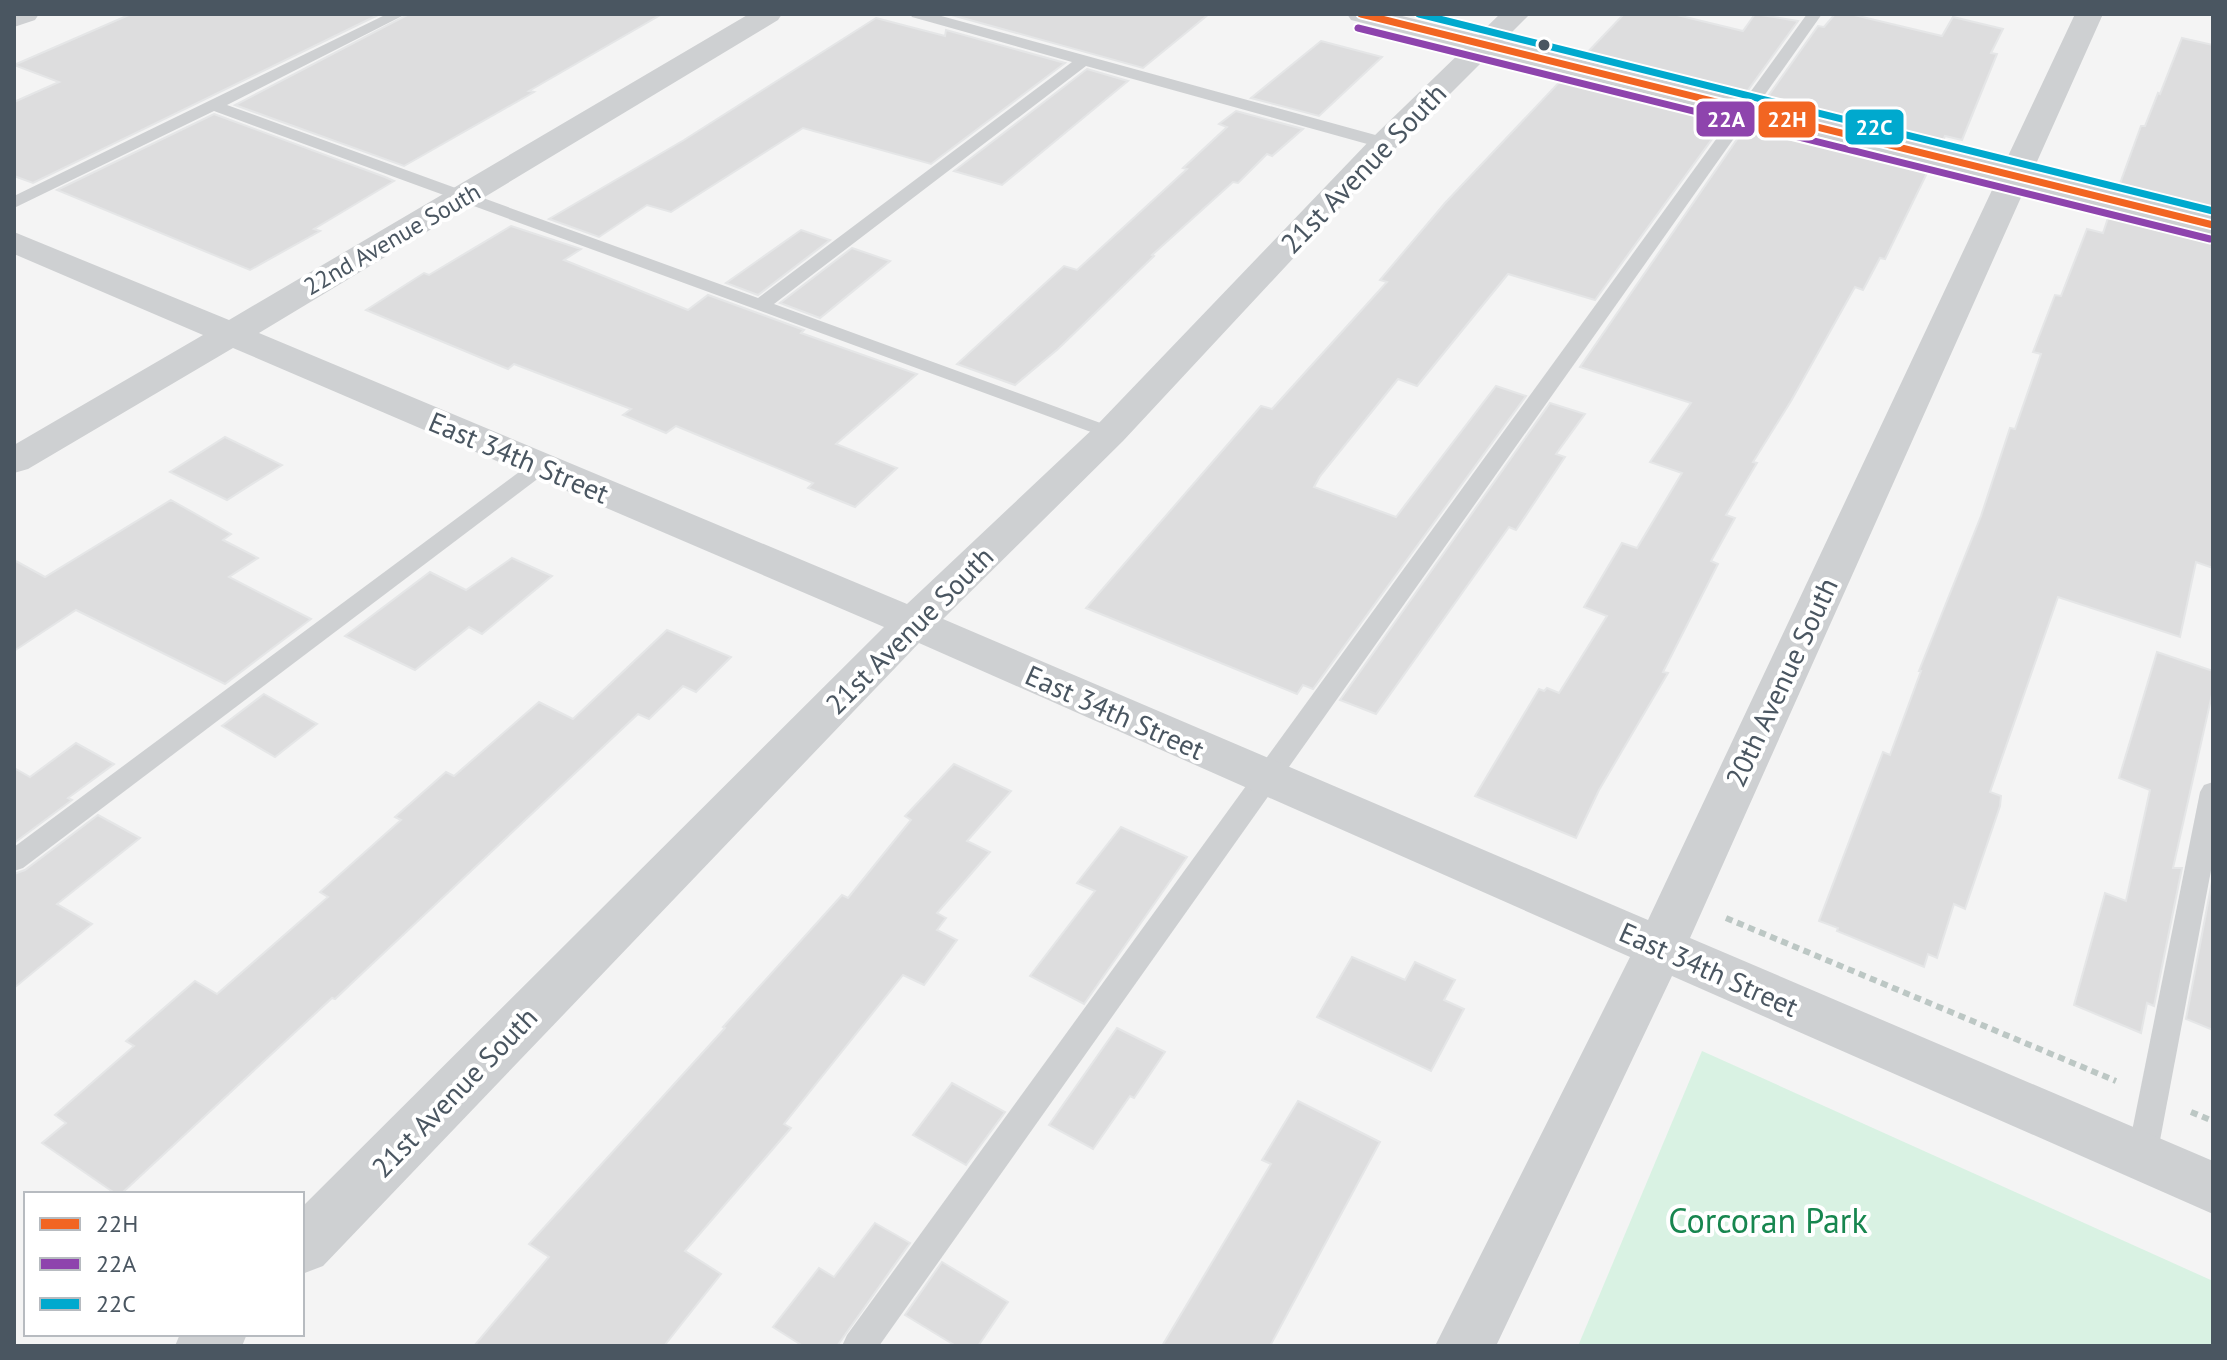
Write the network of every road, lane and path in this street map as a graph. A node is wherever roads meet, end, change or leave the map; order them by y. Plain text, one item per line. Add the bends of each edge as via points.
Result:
1 (25, 14) edge
2 (399, 14) edge
3 (768, 14) edge
4 (917, 14) edge
5 (1361, 14) edge
6 (1516, 14) edge
7 (1815, 14) edge
8 (2089, 14) edge
9 (14, 19) edge
10 (1485, 45) junction
11 (1084, 60) junction
12 (215, 106) junction
13 (1746, 110) junction
14 (1384, 143) junction
15 (2012, 176) junction
16 (463, 198) junction
17 (14, 203) edge
18 (2213, 225) edge
19 (14, 242) edge
20 (759, 306) junction
21 (228, 334) junction
22 (1110, 433) junction
23 (14, 461) edge
24 (541, 466) junction
25 (913, 623) junction
26 (1265, 778) junction
27 (2213, 792) edge
28 (14, 861) edge
29 (1725, 918) dead end
30 (1660, 948) junction
31 (2154, 1097) junction
32 (2213, 1121) edge
33 (2142, 1156) junction
34 (2213, 1188) edge
35 (304, 1245) edge
36 (859, 1346) edge
37 (1465, 1346) edge

1 - 9 street
2 - 12 lane
3 - 16 street, 22nd Avenue South
4 - 11 lane
5 - 10 street
6 - 10 street, 21st Avenue South
7 - 13 lane
8 - 15 street, 20th Avenue South
10 - 13 street
10 - 14 street, 21st Avenue South
11 - 14 lane
11 - 20 lane
12 - 16 lane
12 - 17 lane
13 - 15 street
13 - 26 lane
14 - 22 street, 21st Avenue South
15 - 18 street
15 - 30 street, 20th Avenue South
16 - 20 lane
16 - 21 street, 22nd Avenue South
19 - 21 street, East 34th Street
20 - 22 lane
21 - 23 street, 22nd Avenue South
21 - 24 street, East 34th Street
22 - 25 street, 21st Avenue South
24 - 25 street, East 34th Street
24 - 28 lane
25 - 26 street, East 34th Street
25 - 35 street, 21st Avenue South
26 - 30 street, East 34th Street
26 - 36 lane
27 - 31 lane
29 - 31 path
30 - 33 street, East 34th Street
30 - 37 street, 20th Avenue South
31 - 32 path
31 - 33 lane
33 - 34 street, East 34th Street

